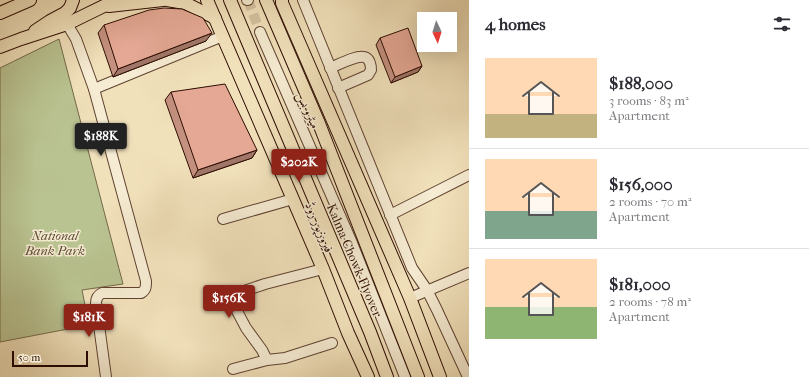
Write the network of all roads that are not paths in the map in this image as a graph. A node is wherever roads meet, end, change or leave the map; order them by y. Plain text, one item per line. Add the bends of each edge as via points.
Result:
1 (30, 0) edge
2 (73, 0) edge
3 (116, 0) edge
4 (163, 0) edge
5 (167, 0) edge
6 (207, 0) edge
7 (230, 0) edge
8 (266, 0) edge
9 (303, 0) edge
10 (283, 1) edge
11 (103, 6) junction
12 (0, 13) edge
13 (215, 18) junction
14 (67, 24) junction
15 (260, 32) tunnel mouth
16 (222, 36) junction
17 (21, 39) junction
18 (0, 47) edge
19 (330, 68) junction
20 (338, 88) junction
21 (94, 89) junction
22 (469, 175) edge
23 (293, 199) junction
24 (390, 216) junction
25 (222, 219) dead end
26 (323, 269) junction
27 (469, 273) edge
28 (427, 290) junction
29 (410, 298) junction
30 (332, 343) dead end
31 (267, 360) junction
32 (233, 370) dead end
33 (106, 377) edge
34 (368, 377) edge
35 (387, 377) edge
36 (405, 377) edge
37 (418, 377) edge
38 (440, 377) edge
39 (468, 377) edge

1 - 12 main road
2 - 17 main road via 65,13
3 - 11 main road
4 - 11 main road
5 - 13 main road via 185,3
6 - 13 main road, فیروزپور روڈ
7 - 35 main road, Kalma Chowk Flyover
8 - 37 main road, Kalma Chowk Flyover via 318,121
9 - 19 street
10 - 29 main road
11 - 14 main road
13 - 16 main road, فیروزپور روڈ
14 - 17 main road
14 - 21 street via 76,39
15 - 36 street, میٹرو بس via 352,243
16 - 21 street
16 - 23 main road, فیروزپور روڈ
17 - 18 main road
19 - 20 street
19 - 20 street via 359,57 368,59 371,66 368,75
20 - 24 street
21 - 33 street via 146,281 145,290 141,293 102,293 96,298
22 - 24 street
23 - 25 street
23 - 26 main road, فیروزپور روڈ
24 - 28 street via 412,268
26 - 31 street via 229,296
26 - 34 main road, فیروزپور روڈ
27 - 28 street
28 - 29 street
28 - 39 street
29 - 38 main road
30 - 31 street via 285,358
31 - 32 street

